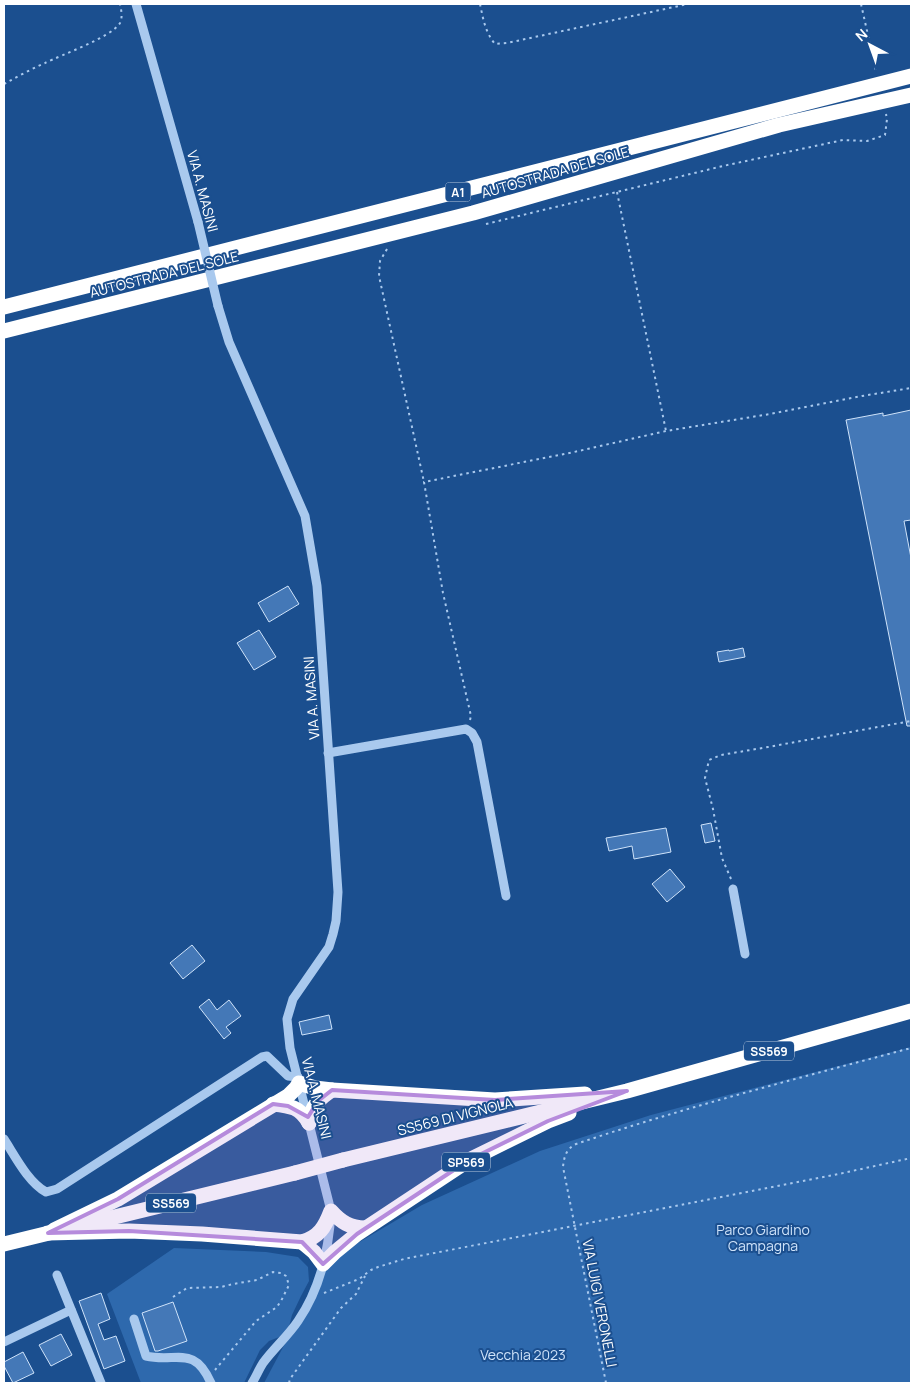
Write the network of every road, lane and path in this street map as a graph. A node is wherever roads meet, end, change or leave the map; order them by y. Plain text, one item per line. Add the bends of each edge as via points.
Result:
1 (120, 4) edge
2 (136, 4) edge
3 (480, 4) edge
4 (688, 4) edge
5 (861, 4) edge
6 (876, 71) dead end
7 (911, 76) edge
8 (4, 84) edge
9 (911, 95) edge
10 (887, 105) junction
11 (616, 192) junction
12 (479, 226) dead end
13 (387, 249) dead end
14 (4, 307) edge
15 (4, 331) edge
16 (911, 388) edge
17 (666, 431) junction
18 (424, 482) junction
19 (911, 721) edge
20 (466, 729) junction
21 (328, 753) junction
22 (733, 889) joint
23 (506, 896) dead end
24 (745, 954) dead end
25 (911, 1012) edge
26 (911, 1048) edge
27 (298, 1080) junction
28 (332, 1090) junction
29 (627, 1091) junction
30 (273, 1104) junction
31 (309, 1123) junction
32 (4, 1140) edge
33 (911, 1158) edge
34 (331, 1211) junction
35 (574, 1226) junction
36 (365, 1228) junction
37 (48, 1233) junction
38 (302, 1242) junction
39 (4, 1244) edge
40 (323, 1264) junction
41 (366, 1274) junction
42 (57, 1275) dead end
43 (311, 1296) junction
44 (173, 1297) dead end
45 (72, 1310) junction
46 (134, 1319) dead end
47 (4, 1342) edge
48 (210, 1380) edge
49 (253, 1382) edge
50 (101, 1383) edge
51 (289, 1383) edge
52 (606, 1383) edge

1 - 8 path via 120,22 112,30
2 - 21 street, VIA A. MASINI, bridge via 229,342 305,516 317,586
3 - 4 path via 484,23 495,44
5 - 6 path
7 - 14 highway, AUTOSTRADA DEL SOLE / A1
9 - 10 highway, AUTOSTRADA DEL SOLE / A1
10 - 11 path via 885,135 867,141 843,140
10 - 15 highway, AUTOSTRADA DEL SOLE / A1 via 779,125 473,212
11 - 12 path
11 - 17 path
13 - 18 path via 380,261 379,276
16 - 17 path
17 - 18 path
18 - 20 path via 443,593 471,716
19 - 22 path via 721,755 709,760 705,778 722,858
20 - 21 street
20 - 23 street via 477,742
21 - 27 street, VIA A. MASINI via 338,892 336,921 328,947 293,999 287,1019
22 - 24 street
25 - 29 highway, SS569 DI VIGNOLA / SS569
26 - 35 path, VIA LUIGI VERONELLI via 639,1123 571,1147 563,1167
27 - 28 highway via 315,1088
27 - 30 highway via 296,1088 288,1096
27 - 31 street, VIA A. MASINI
27 - 32 street via 288,1076 267,1056 262,1057 57,1189 46,1192 32,1180
28 - 29 highway via 495,1100
28 - 31 highway via 314,1104
29 - 36 highway, SP569 via 548,1121 469,1160
29 - 37 highway, SS569 DI VIGNOLA / SS569, bridge
30 - 31 highway via 298,1110
30 - 37 highway via 118,1199
31 - 34 street, VIA A. MASINI
33 - 35 path
34 - 36 highway via 346,1224
34 - 38 highway via 321,1232
34 - 40 street, VIA A. MASINI
35 - 41 path via 404,1260
35 - 52 path, VIA LUIGI VERONELLI
36 - 40 highway, SP569
37 - 38 highway via 129,1231
37 - 39 highway, SS569 DI VIGNOLA / SS569
38 - 40 highway
40 - 43 street, VIA A. MASINI
41 - 43 path via 329,1292
41 - 51 path via 356,1294 341,1308
42 - 45 street
43 - 49 street, VIA A. MASINI via 298,1321 273,1350
44 - 48 path via 187,1288 221,1287 257,1280 273,1272 286,1276 289,1285 277,1307 256,1321
45 - 47 street
45 - 50 street
46 - 48 street via 146,1356 189,1358 201,1365

